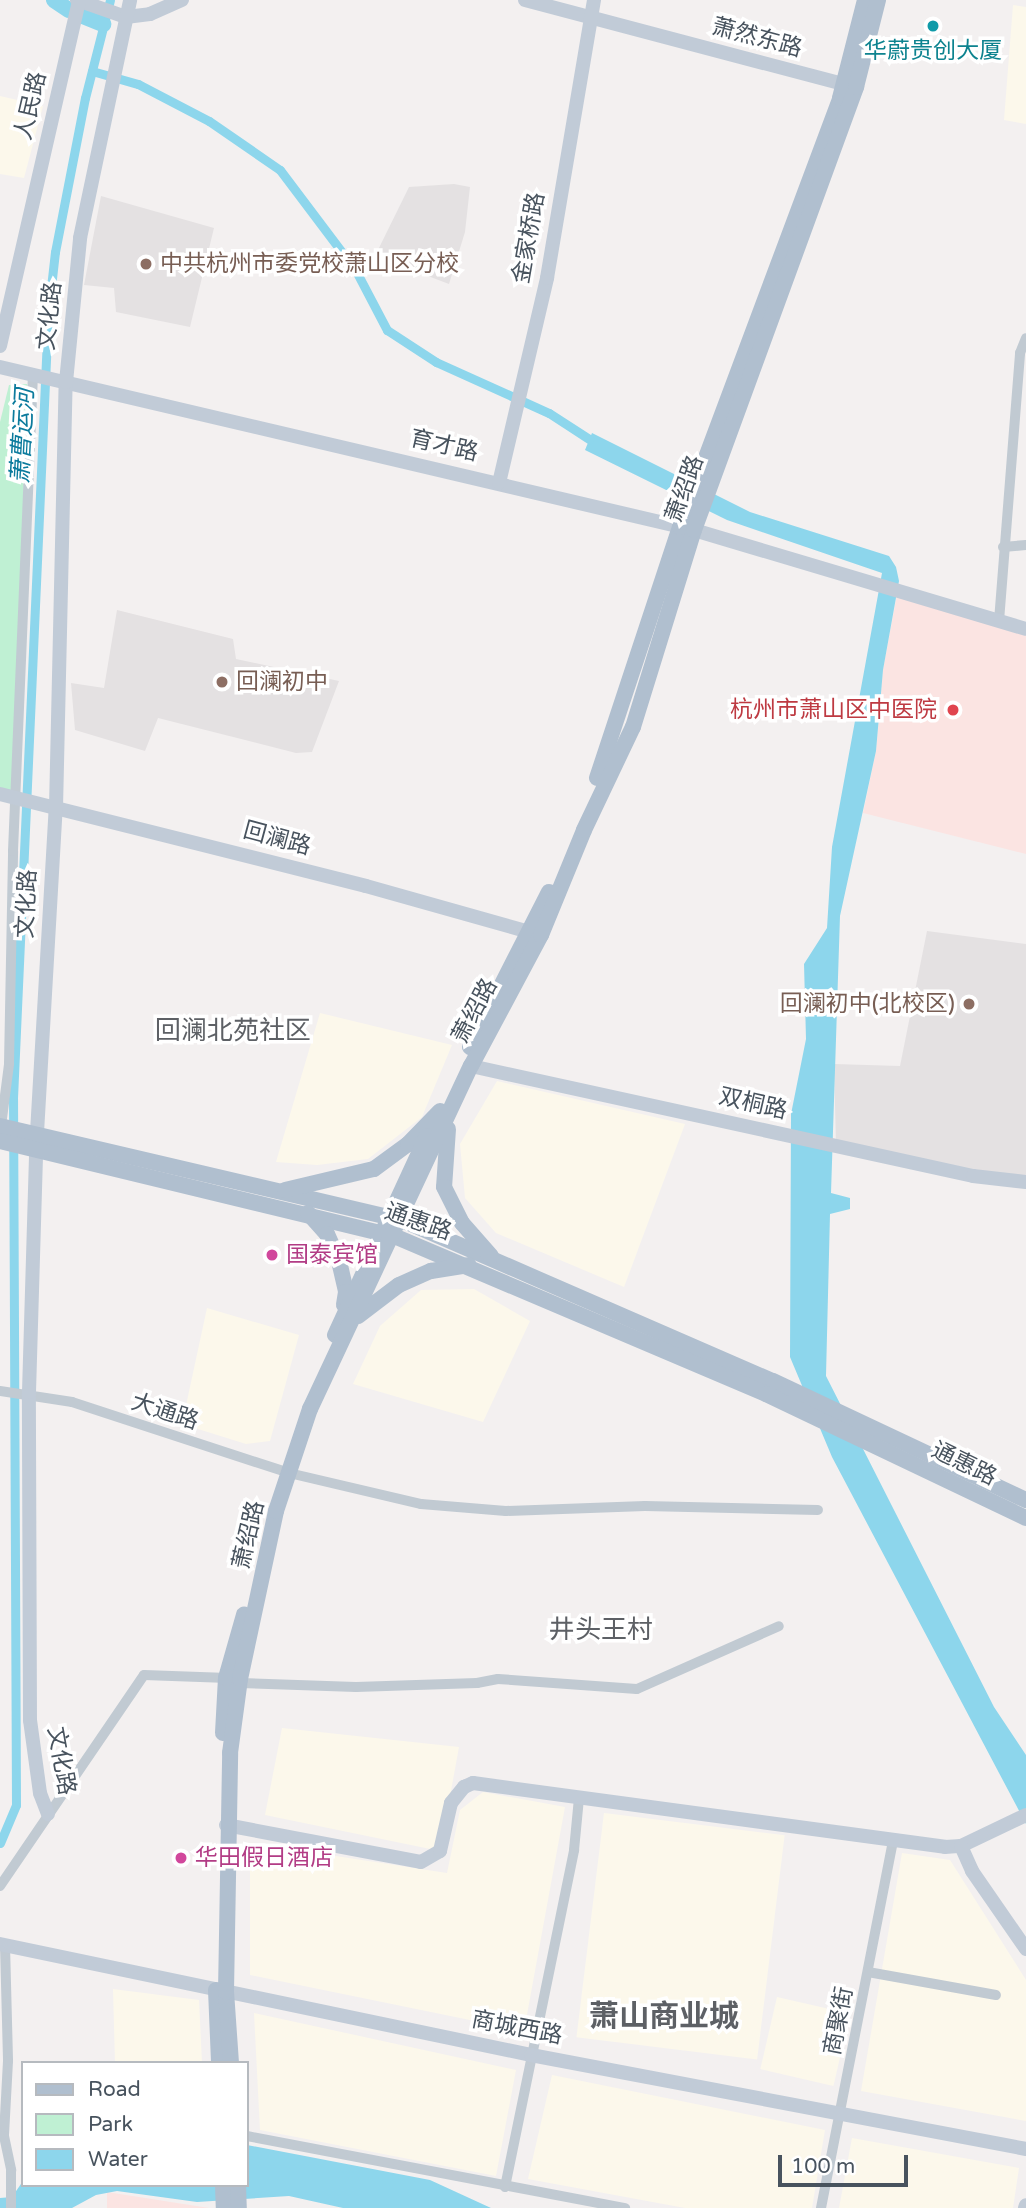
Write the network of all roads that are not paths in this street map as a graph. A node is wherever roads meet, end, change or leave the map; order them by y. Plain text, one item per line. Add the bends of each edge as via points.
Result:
1 (130, 0) edge
2 (182, 0) edge
3 (525, 0) edge
4 (594, 0) edge
5 (865, 0) edge
6 (878, 0) edge
7 (78, 1) edge
8 (123, 17) junction
9 (590, 17) junction
10 (850, 86) junction
11 (1026, 338) edge
12 (0, 346) edge
13 (0, 367) edge
14 (1023, 370) edge
15 (33, 375) junction
16 (66, 382) junction
17 (499, 482) junction
18 (687, 528) junction
19 (1026, 545) edge
20 (1003, 547) junction
21 (999, 621) junction
22 (1026, 629) edge
23 (0, 794) edge
24 (18, 799) junction
25 (56, 808) junction
26 (535, 933) junction
27 (471, 1066) junction
28 (444, 1111) junction
29 (3, 1132) edge
30 (37, 1142) junction
31 (1026, 1182) edge
32 (280, 1191) junction
33 (309, 1213) junction
34 (396, 1218) junction
35 (387, 1234) junction
36 (495, 1261) junction
37 (471, 1265) junction
38 (348, 1318) junction
39 (770, 1388) junction
40 (0, 1391) edge
41 (29, 1392) junction
42 (886, 1443) junction
43 (284, 1471) junction
44 (1026, 1500) edge
45 (818, 1510) dead end
46 (1026, 1518) edge
47 (779, 1626) dead end
48 (235, 1680) junction
49 (579, 1798) junction
50 (48, 1814) junction
51 (1022, 1816) edge
52 (226, 1825) junction
53 (893, 1840) junction
54 (961, 1846) junction
55 (0, 1885) edge
56 (2, 1945) edge
57 (1026, 1949) edge
58 (868, 1972) junction
59 (221, 1990) junction
60 (996, 1995) dead end
61 (531, 2055) junction
62 (219, 2061) edge
63 (231, 2061) edge
64 (841, 2113) junction
65 (248, 2136) edge
66 (1026, 2149) edge
67 (224, 2187) edge
68 (238, 2187) edge
69 (505, 2188) junction
70 (234, 2207) edge
71 (11, 2208) edge
72 (625, 2208) edge
73 (821, 2208) edge

1 - 8 street, 文化路
2 - 8 street via 150,14
3 - 9 street, 萧然东路
4 - 9 street, 金家桥路
5 - 10 main road
6 - 10 main road, 萧绍路
7 - 8 street
7 - 12 street, 人民路
8 - 16 street, 文化路 via 80,238
9 - 10 street, 萧然东路
9 - 17 street, 金家桥路 via 547,278
10 - 18 main road, 萧绍路
11 - 14 street
13 - 15 street, 育才路
14 - 20 street
15 - 16 street, 育才路
15 - 24 street
16 - 17 street, 育才路
16 - 25 street, 文化路
17 - 18 street, 育才路
18 - 21 street, 育才路
18 - 26 main road, 萧绍路 via 633,727
19 - 20 street
20 - 21 street
21 - 22 street
23 - 24 street, 回澜路
24 - 25 street, 回澜路
24 - 29 street
25 - 26 street, 回澜路
25 - 30 street, 文化路
26 - 27 main road, 萧绍路
26 - 28 main road
27 - 28 main road, 萧绍路
27 - 31 street, 双桐路 via 973,1176
28 - 32 main road via 374,1169
28 - 34 main road, 萧绍路
28 - 36 main road via 444,1187 463,1223
29 - 30 main road
30 - 32 main road
30 - 33 main road, 通惠路
30 - 41 street, 文化路
32 - 34 main road
33 - 35 main road, 通惠路
33 - 38 main road via 327,1234 339,1261
34 - 35 main road, 萧绍路
34 - 36 main road
35 - 37 main road, 通惠路
35 - 38 main road, 萧绍路
36 - 39 main road
37 - 38 main road via 431,1271 399,1285
37 - 39 main road, 通惠路
38 - 43 main road, 萧绍路 via 292,1428
39 - 42 main road
40 - 41 street, 大通路
41 - 43 street, 大通路
41 - 50 street, 文化路 via 30,1720 40,1793
42 - 44 main road, 通惠路
42 - 46 main road, 通惠路
43 - 45 street, 大通路 via 421,1504 506,1511 645,1506
43 - 48 main road, 萧绍路
47 - 48 street via 637,1689 498,1679 477,1684 356,1687
48 - 50 street via 144,1675
48 - 52 main road, 萧绍路
48 - 59 main road via 217,1824
49 - 52 street via 473,1783 451,1803 440,1851 421,1862
49 - 53 street
49 - 61 street via 574,1850
50 - 55 street
51 - 54 street
52 - 59 main road, 萧绍路
53 - 54 street
53 - 58 street, 商聚街
54 - 57 street via 972,1871
56 - 59 street, 商城西路
56 - 71 street via 8,2061 4,2136
58 - 60 street
58 - 64 street, 商聚街
59 - 61 street, 商城西路
59 - 62 main road
59 - 63 main road, 萧绍路
61 - 64 street, 商城西路
61 - 69 street
64 - 66 street, 商城西路
64 - 73 street, 商聚街
65 - 69 street
67 - 70 main road
68 - 70 main road
69 - 72 street

